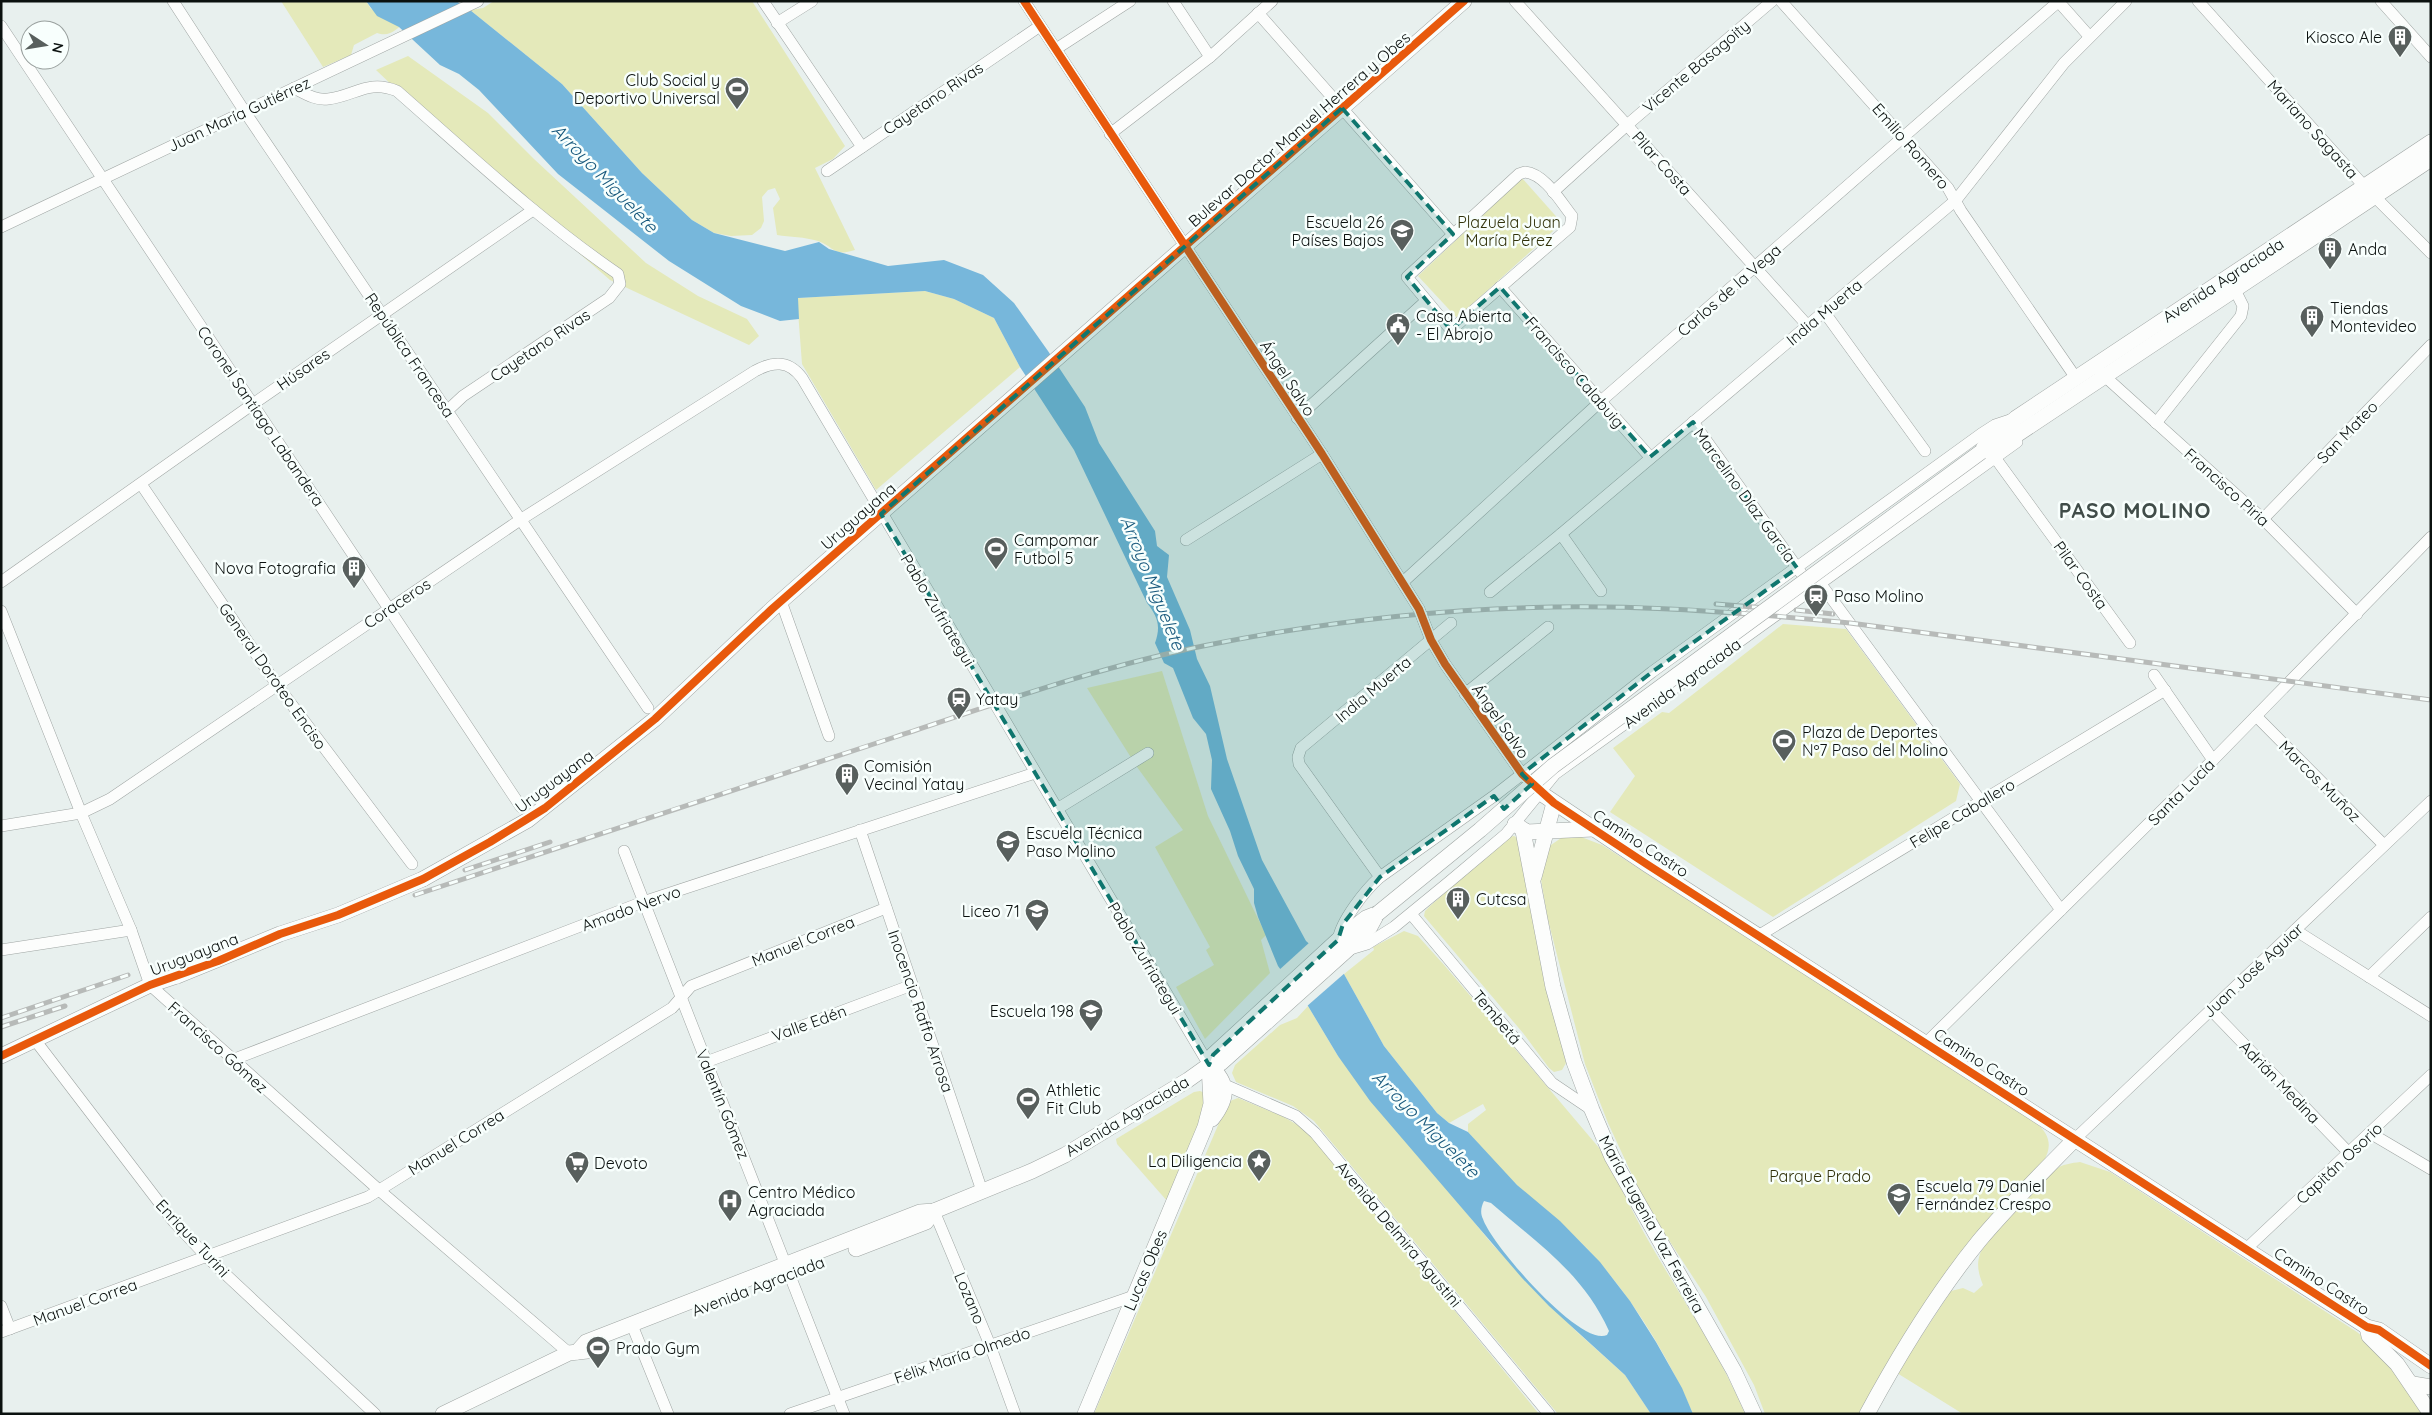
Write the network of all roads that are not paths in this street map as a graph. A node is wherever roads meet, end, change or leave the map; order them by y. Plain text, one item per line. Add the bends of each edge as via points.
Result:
1 (173, 1) edge
2 (478, 1) edge
3 (763, 1) edge
4 (812, 1) edge
5 (1024, 1) edge
6 (1130, 1) edge
7 (1174, 1) edge
8 (1272, 1) edge
9 (1464, 1) edge
10 (1516, 1) edge
11 (1772, 1) edge
12 (1781, 1) edge
13 (2059, 1) edge
14 (2126, 1) edge
15 (2198, 1) edge
16 (2381, 1) edge
17 (1258, 13) junction
18 (777, 23) junction
19 (1, 26) edge
20 (1040, 26) junction
21 (2089, 36) junction
22 (1056, 50) junction
23 (1210, 57) junction
24 (2431, 57) edge
25 (294, 88) junction
26 (1342, 108) junction
27 (244, 112) junction
28 (1627, 125) junction
29 (1110, 134) junction
30 (1904, 138) junction
31 (2431, 142) edge
32 (862, 147) junction
33 (2431, 159) edge
34 (827, 171) dead end
35 (103, 178) junction
36 (2369, 191) junction
37 (1553, 192) junction
38 (1956, 200) junction
39 (533, 210) junction
40 (1, 227) edge
41 (1453, 234) junction
42 (1186, 248) junction
43 (2431, 253) edge
44 (1756, 268) junction
45 (1500, 287) junction
46 (2235, 290) junction
47 (1426, 301) junction
48 (1825, 313) junction
49 (383, 314) junction
50 (1808, 326) junction
51 (2431, 345) edge
52 (787, 364) joint
53 (2098, 371) junction
54 (2076, 378) junction
55 (1601, 401) junction
56 (1008, 403) joint
57 (253, 404) junction
58 (448, 410) junction
59 (1298, 418) junction
60 (2016, 418) junction
61 (1693, 422) junction
62 (2156, 422) junction
63 (2030, 427) junction
64 (1925, 451) dead end
65 (1981, 452) junction
66 (1322, 454) junction
67 (1650, 457) junction
68 (1996, 459) junction
69 (141, 484) junction
70 (881, 514) junction
71 (2264, 519) junction
72 (520, 520) junction
73 (1561, 534) junction
74 (2431, 537) edge
75 (1186, 540) dead end
76 (1797, 568) junction
77 (1, 582) edge
78 (1403, 582) junction
79 (1820, 582) junction
80 (1601, 591) dead end
81 (1490, 592) dead end
82 (776, 605) junction
83 (389, 608) junction
84 (1, 611) edge
85 (2357, 614) junction
86 (1451, 623) dead end
87 (1548, 627) dead end
88 (1431, 640) junction
89 (2130, 643) dead end
90 (2154, 674) dead end
91 (277, 685) junction
92 (2164, 690) junction
93 (1465, 694) junction
94 (648, 708) dead end
95 (2256, 716) junction
96 (829, 736) dead end
97 (1148, 754) dead end
98 (2213, 760) junction
99 (1035, 773) junction
100 (1522, 774) junction
101 (1539, 792) junction
102 (1494, 796) junction
103 (1981, 801) junction
104 (2431, 801) edge
105 (1554, 803) junction
106 (521, 807) dead end
107 (1056, 810) junction
108 (81, 813) junction
109 (1, 826) edge
110 (1519, 828) junction
111 (1593, 829) junction
112 (860, 830) junction
113 (1546, 831) junction
114 (2384, 845) junction
115 (624, 850) dead end
116 (412, 864) dead end
117 (1380, 877) junction
118 (1533, 881) junction
119 (643, 902) junction
120 (886, 908) junction
121 (2062, 910) junction
122 (1411, 914) junction
123 (2431, 917) edge
124 (132, 930) junction
125 (2295, 930) junction
126 (1758, 936) junction
127 (1343, 945) junction
128 (1, 950) edge
129 (2369, 977) junction
130 (912, 985) junction
131 (150, 986) junction
132 (681, 998) junction
133 (2211, 1010) junction
134 (2431, 1016) edge
135 (35, 1040) junction
136 (1927, 1042) junction
137 (1, 1056) edge
138 (232, 1060) junction
139 (706, 1062) junction
140 (1209, 1065) junction
141 (2431, 1075) edge
142 (1225, 1085) junction
143 (1592, 1110) junction
144 (1205, 1127) junction
145 (2370, 1133) junction
146 (2076, 1138) junction
147 (2349, 1153) junction
148 (2431, 1169) edge
149 (380, 1190) junction
150 (982, 1192) junction
151 (934, 1211) junction
152 (2246, 1249) junction
153 (207, 1257) junction
154 (789, 1270) junction
155 (1134, 1296) junction
156 (1, 1306) edge
157 (2367, 1327) junction
158 (634, 1329) junction
159 (6, 1331) edge
160 (990, 1345) junction
161 (2412, 1352) junction
162 (573, 1353) junction
163 (2398, 1364) junction
164 (2431, 1366) edge
165 (2413, 1384) junction
166 (2431, 1387) edge
167 (838, 1398) junction
168 (375, 1414) edge
169 (443, 1414) edge
170 (668, 1414) edge
171 (790, 1414) edge
172 (844, 1414) edge
173 (1015, 1414) edge
174 (1085, 1414) edge
175 (1549, 1414) edge
176 (1754, 1414) edge
177 (1867, 1414) edge
178 (2431, 1414) edge

1 - 27 street, República Francesa
2 - 25 street, Juan María Gutiérrez
3 - 18 street
4 - 18 street
5 - 20 street, Ángel Salvo
6 - 22 street
7 - 23 street
8 - 17 street
9 - 26 street, Bulevar Doctor Manuel Herrera y Obes
10 - 28 street, Pilar Costa
11 - 28 street, Vicente Basagoity
12 - 30 street, Emilio Romero
13 - 21 street
13 - 30 street, Carlos de la Vega
14 - 21 street, India Muerta
15 - 36 street, Mariano Sagasta
16 - 24 street
17 - 23 street
17 - 26 street
18 - 32 street
19 - 35 street, Coronel Santiago Labandera
20 - 22 street, Ángel Salvo
20 - 32 street, Cayetano Rivas
21 - 38 street, India Muerta
22 - 29 street, Ángel Salvo
23 - 29 street
25 - 27 street, Juan María Gutiérrez
25 - 39 street via 310,96 327,99 371,86 397,92
26 - 41 street
26 - 42 street, Bulevar Doctor Manuel Herrera y Obes
27 - 35 street, Juan María Gutiérrez
27 - 49 street, República Francesa
28 - 37 street, Vicente Basagoity
28 - 44 street, Pilar Costa
29 - 42 street, Ángel Salvo
30 - 38 street, Emilio Romero
30 - 44 street, Carlos de la Vega
31 - 36 street, Avenida Agraciada
32 - 34 street, Cayetano Rivas
33 - 36 street, Avenida Agraciada
35 - 40 street, Juan María Gutiérrez
35 - 57 street, Coronel Santiago Labandera
36 - 43 street, Mariano Sagasta
36 - 46 street, Avenida Agraciada
36 - 53 street, Avenida Agraciada
37 - 41 street via 1538,176 1525,172 1519,174
37 - 45 street via 1572,216 1570,227
38 - 48 street, India Muerta
38 - 54 street, Emilio Romero
39 - 49 street, Húsares
39 - 58 street, Cayetano Rivas via 618,274 620,284 609,298 463,396
41 - 47 street via 1407,278
42 - 56 street, Bulevar Doctor Manuel Herrera y Obes
42 - 59 street, Ángel Salvo
44 - 50 street, Pilar Costa
44 - 55 street, Carlos de la Vega
45 - 47 street via 1451,330
45 - 55 street, Francisco Calabuig
46 - 53 street, Avenida Agraciada
46 - 62 street via 2243,306 2241,316
47 - 59 street
48 - 50 street, India Muerta
48 - 64 street
49 - 57 street, Húsares
49 - 58 street, República Francesa
50 - 61 street, India Muerta
51 - 71 street, San Mateo
52 - 70 street, Pablo Zufriategui via 802,378
52 - 72 street, Coraceros via 774,363 755,371
53 - 54 street, Avenida Agraciada
53 - 62 street, Francisco Piria
53 - 63 street, Avenida Agraciada
54 - 60 street, Avenida Agraciada
55 - 67 street, Francisco Calabuig
55 - 78 street, Carlos de la Vega
56 - 70 street, Uruguayana
57 - 69 street, Húsares
57 - 83 street, Coronel Santiago Labandera
58 - 72 street, República Francesa
59 - 66 street, Ángel Salvo
60 - 65 street, Avenida Agraciada
60 - 76 street, Avenida Agraciada via 1981,434
61 - 67 street, India Muerta
61 - 76 street, Marcelino Díaz García
62 - 71 street, Francisco Piria
63 - 65 street, Avenida Agraciada via 1994,450
63 - 68 street, Avenida Agraciada via 2016,444
65 - 127 street, Avenida Agraciada, bridge via 1553,766 1378,914 1366,918
66 - 75 street
66 - 78 street, Ángel Salvo
67 - 73 street, India Muerta
68 - 79 street, Avenida Agraciada
68 - 89 street, Pilar Costa
69 - 77 street, Húsares
69 - 91 street, General Doroteo Enciso
70 - 82 street, Uruguayana
70 - 99 street, Pablo Zufriategui
71 - 85 street, Francisco Piria
72 - 83 street, Coraceros
72 - 94 street, República Francesa
73 - 80 street
73 - 81 street, India Muerta
74 - 85 street, Santa Lucía
76 - 79 street, Marcelino Díaz García via 1808,582
76 - 100 street, Avenida Agraciada via 1652,672
78 - 88 street, Ángel Salvo via 1422,615
79 - 101 street, Avenida Agraciada via 1555,774
79 - 103 street, Marcelino Díaz García
82 - 96 street
82 - 131 street, Uruguayana, bridge via 655,719 528,820 423,879
83 - 91 street, Coraceros
83 - 106 street, Coronel Santiago Labandera
84 - 108 street
85 - 95 street, Santa Lucía
86 - 88 street, India Muerta
87 - 93 street
88 - 93 street, Ángel Salvo
88 - 117 street, India Muerta via 1301,748 1298,757 1299,764
90 - 92 street
91 - 108 street, Coraceros via 110,799
91 - 116 street, General Doroteo Enciso
92 - 98 street
92 - 103 street, Felipe Caballero
93 - 100 street, Ángel Salvo
95 - 98 street, Santa Lucía
95 - 114 street, Marcos Muñoz
97 - 107 street
98 - 121 street, Santa Lucía
99 - 107 street, Pablo Zufriategui
99 - 112 street, Amado Nervo
100 - 101 street, Camino Castro
100 - 102 street, Avenida Agraciada
101 - 105 street, Camino Castro
101 - 110 street, Avenida Agraciada
102 - 110 street, María Eugenia Vaz Ferreira
102 - 117 street, Avenida Agraciada
103 - 121 street, Marcelino Díaz García
103 - 126 street, Felipe Caballero
104 - 114 street, Juan José Aguiar
105 - 111 street, Camino Castro
105 - 113 street, María Eugenia Vaz Ferreira
107 - 140 street, Pablo Zufriategui
108 - 109 street, Coraceros
108 - 124 street
110 - 113 street
110 - 118 street, María Eugenia Vaz Ferreira
110 - 122 street, Avenida Agraciada
111 - 113 street, Camino Castro
111 - 126 street, Camino Castro
112 - 119 street, Amado Nervo
112 - 120 street, Inocencio Raffo Arrosa
113 - 118 street, María Eugenia Vaz Ferreira
114 - 125 street, Juan José Aguiar
115 - 119 street, Valentín Gómez
117 - 127 street, Avenida Agraciada via 1343,924
118 - 143 street, María Eugenia Vaz Ferreira via 1552,981 1574,1062
119 - 132 street, Valentín Gómez
119 - 138 street, Amado Nervo
120 - 130 street, Inocencio Raffo Arrosa
120 - 132 street, Manuel Correa via 690,986
121 - 136 street, Santa Lucía
122 - 127 street, Avenida Agraciada via 1368,944
122 - 143 street, Tembetá via 1552,1084
123 - 129 street
124 - 128 street
124 - 131 street
125 - 129 street
125 - 133 street, Juan José Aguiar
126 - 136 street, Camino Castro
127 - 140 street, Avenida Agraciada via 1287,996 1213,1055
129 - 134 street
130 - 139 street, Valle Edén
130 - 150 street, Inocencio Raffo Arrosa
131 - 135 street, Uruguayana
131 - 138 street, Francisco Gómez
132 - 139 street, Valentín Gómez
132 - 149 street, Manuel Correa via 672,1008
133 - 146 street, Juan José Aguiar
133 - 147 street, Adrián Medina
135 - 137 street, Uruguayana
135 - 153 street, Enrique Turini via 174,1222
136 - 146 street, Camino Castro
138 - 149 street, Francisco Gómez
139 - 154 street, Valentín Gómez
140 - 142 street
140 - 144 street, Lucas Obes via 1211,1104
140 - 150 street, Avenida Agraciada via 1065,1155
141 - 145 street, Capitán Osorio
142 - 144 street, Lucas Obes via 1219,1108
142 - 175 street, Avenida Delmira Agustini via 1296,1116 1315,1133
143 - 176 street, María Eugenia Vaz Ferreira via 1612,1157 1719,1345
144 - 155 street, Lucas Obes
145 - 147 street, Capitán Osorio
145 - 148 street
146 - 152 street, Camino Castro
146 - 177 street via 2001,1216 1960,1266 1920,1322
147 - 152 street, Capitán Osorio
149 - 153 street, Manuel Correa
149 - 162 street, Francisco Gómez
150 - 151 street, Avenida Agraciada
151 - 154 street, Avenida Agraciada via 920,1212
151 - 160 street, Lozano
152 - 157 street, Camino Castro
153 - 159 street, Manuel Correa
153 - 168 street, Enrique Turini
154 - 158 street, Avenida Agraciada
154 - 167 street, Valentín Gómez
155 - 160 street, Félix María Olmedo
155 - 174 street, Lucas Obes
156 - 159 street
157 - 161 street, Camino Castro via 2379,1330
157 - 163 street, Camino Castro via 2369,1336
158 - 162 street, Avenida Agraciada via 586,1342
158 - 170 street
160 - 167 street, Félix María Olmedo
160 - 173 street, Lozano
161 - 163 street
161 - 164 street, Camino Castro
162 - 169 street, Avenida Agraciada
163 - 165 street, Camino Castro
165 - 166 street
165 - 178 street, Camino Castro
167 - 171 street, Félix María Olmedo
167 - 172 street, Valentín Gómez

